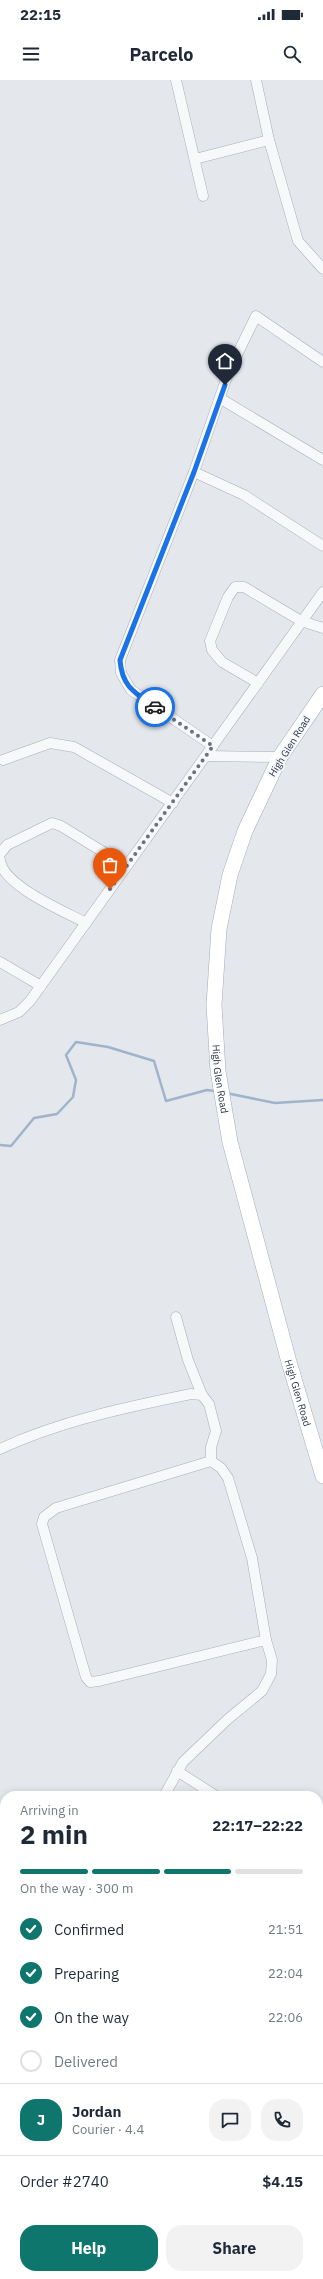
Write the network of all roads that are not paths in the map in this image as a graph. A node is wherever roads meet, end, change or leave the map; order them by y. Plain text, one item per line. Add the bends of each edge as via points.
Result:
1 (176, 80) edge
2 (256, 80) edge
3 (268, 140) junction
4 (196, 159) junction
5 (202, 196) dead end
6 (323, 269) edge
7 (323, 362) edge
8 (221, 398) junction
9 (323, 460) edge
10 (194, 472) junction
11 (323, 546) edge
12 (323, 592) edge
13 (301, 621) junction
14 (323, 628) edge
15 (258, 683) junction
16 (323, 694) edge
17 (213, 746) junction
18 (206, 756) junction
19 (280, 757) junction
20 (3, 760) dead end
21 (173, 803) junction
22 (0, 854) edge
23 (0, 860) edge
24 (126, 866) junction
25 (86, 923) junction
26 (0, 962) edge
27 (41, 986) junction
28 (0, 1020) edge
29 (176, 1316) dead end
30 (202, 1394) junction
31 (0, 1449) edge
32 (211, 1460) junction
33 (323, 1476) edge
34 (266, 1640) junction
35 (177, 1770) junction
36 (166, 1791) edge
37 (208, 1791) edge

1 - 4 street
2 - 3 street
3 - 4 street
3 - 6 street via 298,241
4 - 5 street
7 - 8 street via 256,316 229,371
8 - 9 street
8 - 10 street
10 - 11 street via 244,495
10 - 17 street via 120,660 121,673 131,690
12 - 13 street
13 - 14 street
13 - 15 street
13 - 15 street via 244,587 234,587 231,591 210,641 212,650 222,662
15 - 17 street
16 - 19 main road, High Glen Road
17 - 18 street
18 - 19 street
18 - 21 street
19 - 33 main road, High Glen Road via 245,831 230,875 219,929 214,1005 218,1071 230,1142 289,1362
20 - 21 street via 50,743 74,746
21 - 24 street
22 - 24 street via 7,844 52,823
23 - 25 street via 4,872 14,883
24 - 25 street
25 - 27 street
26 - 27 street
27 - 28 street via 19,1012
29 - 30 street via 188,1360
30 - 31 street via 126,1407 25,1438
30 - 32 street via 209,1404 216,1431 211,1446
32 - 34 street via 228,1478 252,1558
32 - 34 street via 56,1508 44,1518 42,1524 86,1677 90,1682 99,1681
34 - 35 street via 272,1660 268,1684 228,1719
35 - 36 street
35 - 37 street

